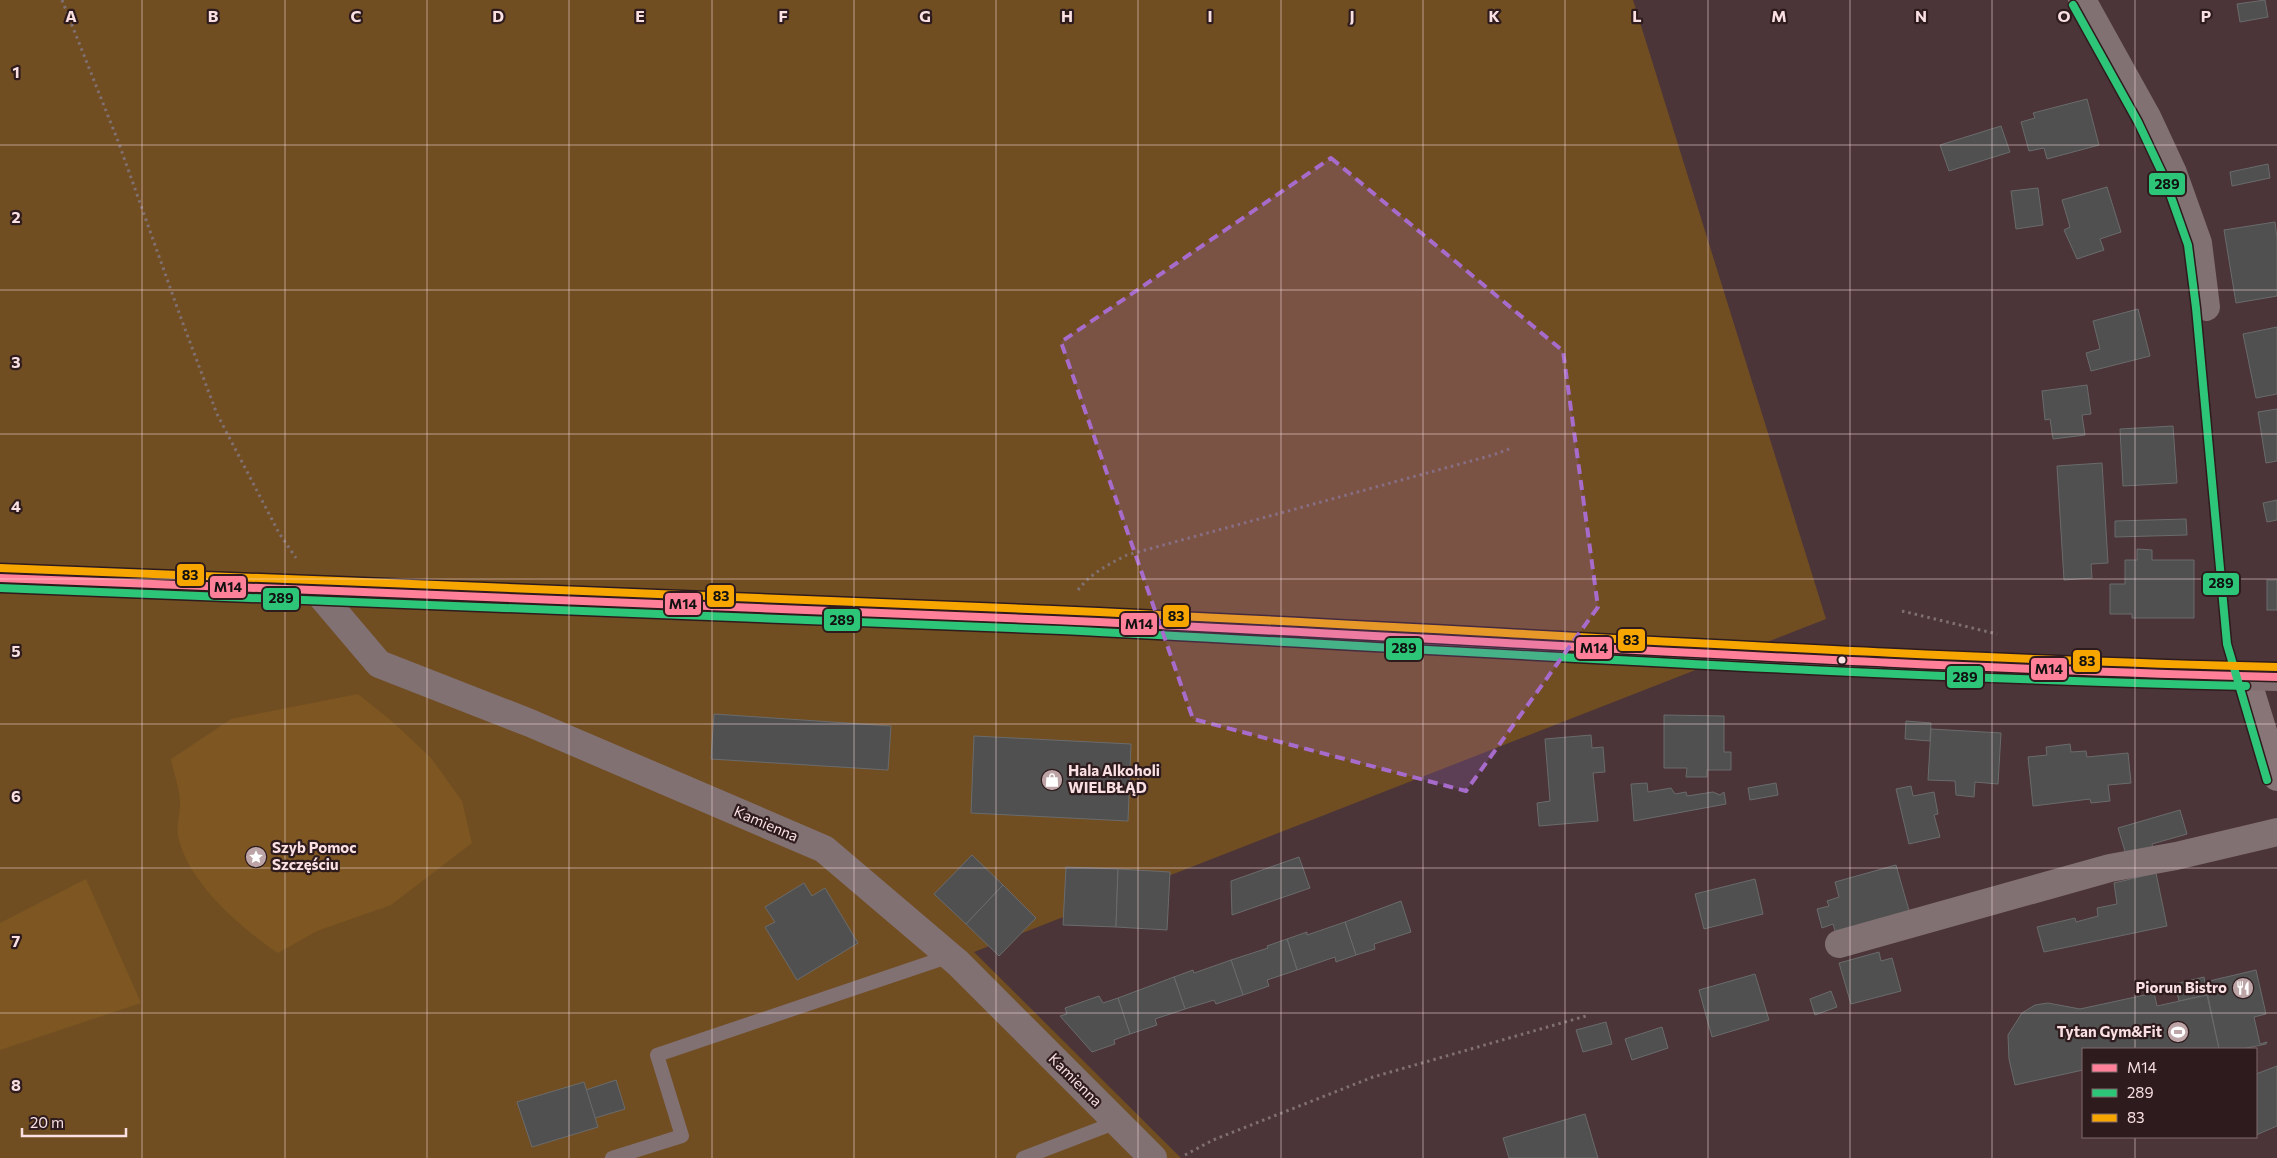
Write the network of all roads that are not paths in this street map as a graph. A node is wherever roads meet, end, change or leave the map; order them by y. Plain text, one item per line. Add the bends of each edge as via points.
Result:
1 (2082, 0) edge
2 (2206, 308) dead end
3 (0, 578) edge
4 (317, 591) junction
5 (2246, 676) junction
6 (2277, 677) edge
7 (2277, 777) edge
8 (2277, 832) edge
9 (1839, 944) dead end
10 (950, 956) junction
11 (1117, 1122) junction
12 (612, 1158) edge
13 (1023, 1158) edge
14 (1153, 1158) edge

1 - 2 street via 2147,117 2173,173 2198,243
3 - 4 main road
4 - 5 main road via 1056,620 2100,673
4 - 10 street, Kamienna via 379,664 530,723 824,849
5 - 6 main road
5 - 7 street
8 - 9 street via 2110,868
10 - 11 street, Kamienna
10 - 12 lane via 657,1055 682,1136
11 - 13 lane
11 - 14 street, Kamienna

